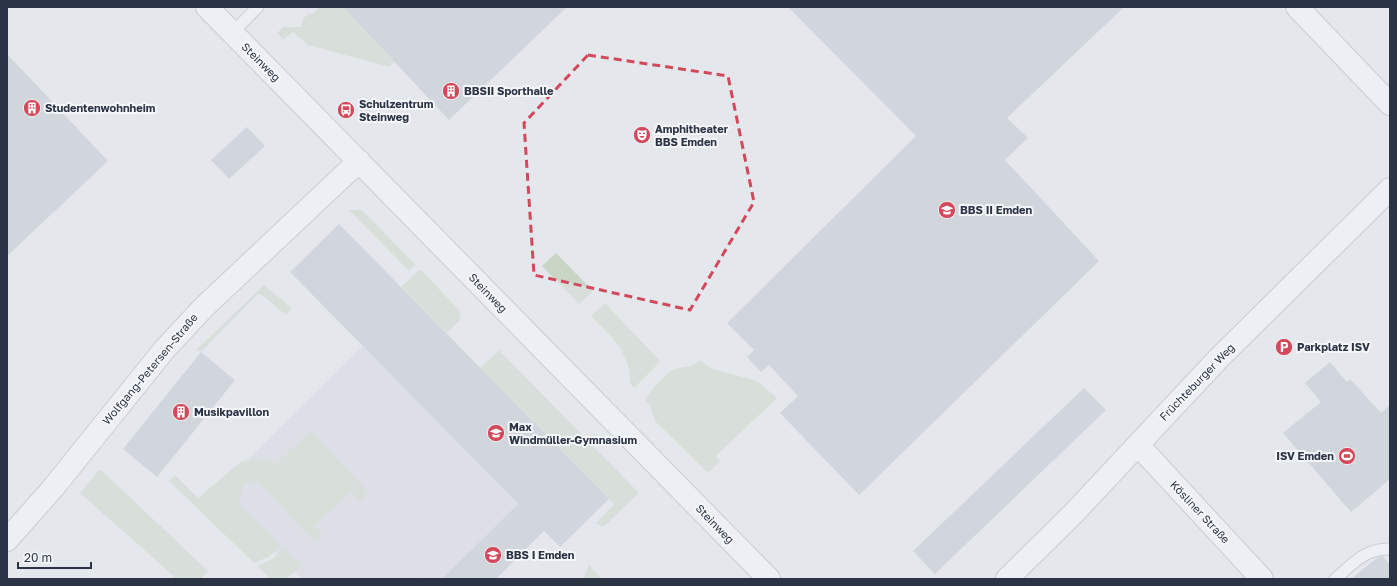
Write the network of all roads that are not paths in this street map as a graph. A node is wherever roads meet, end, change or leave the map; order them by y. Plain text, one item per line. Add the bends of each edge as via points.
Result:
1 (207, 7) edge
2 (258, 7) edge
3 (1297, 7) edge
4 (232, 33) junction
5 (1390, 104) edge
6 (359, 161) junction
7 (1390, 189) edge
8 (1138, 445) junction
9 (7, 540) edge
10 (1390, 549) edge
11 (769, 579) edge
12 (1008, 579) edge
13 (1262, 579) edge
14 (1335, 579) edge

1 - 4 street, Steinweg
2 - 4 lane
3 - 5 street
4 - 6 street, Steinweg
6 - 9 street, Wolfgang-Petersen-Straße via 203,308 169,344 53,488
6 - 11 street, Steinweg
7 - 8 street, Früchteburger Weg via 1219,358
8 - 12 street, Früchteburger Weg
8 - 13 street, Kösliner Straße
10 - 14 lane via 1379,548 1364,554

